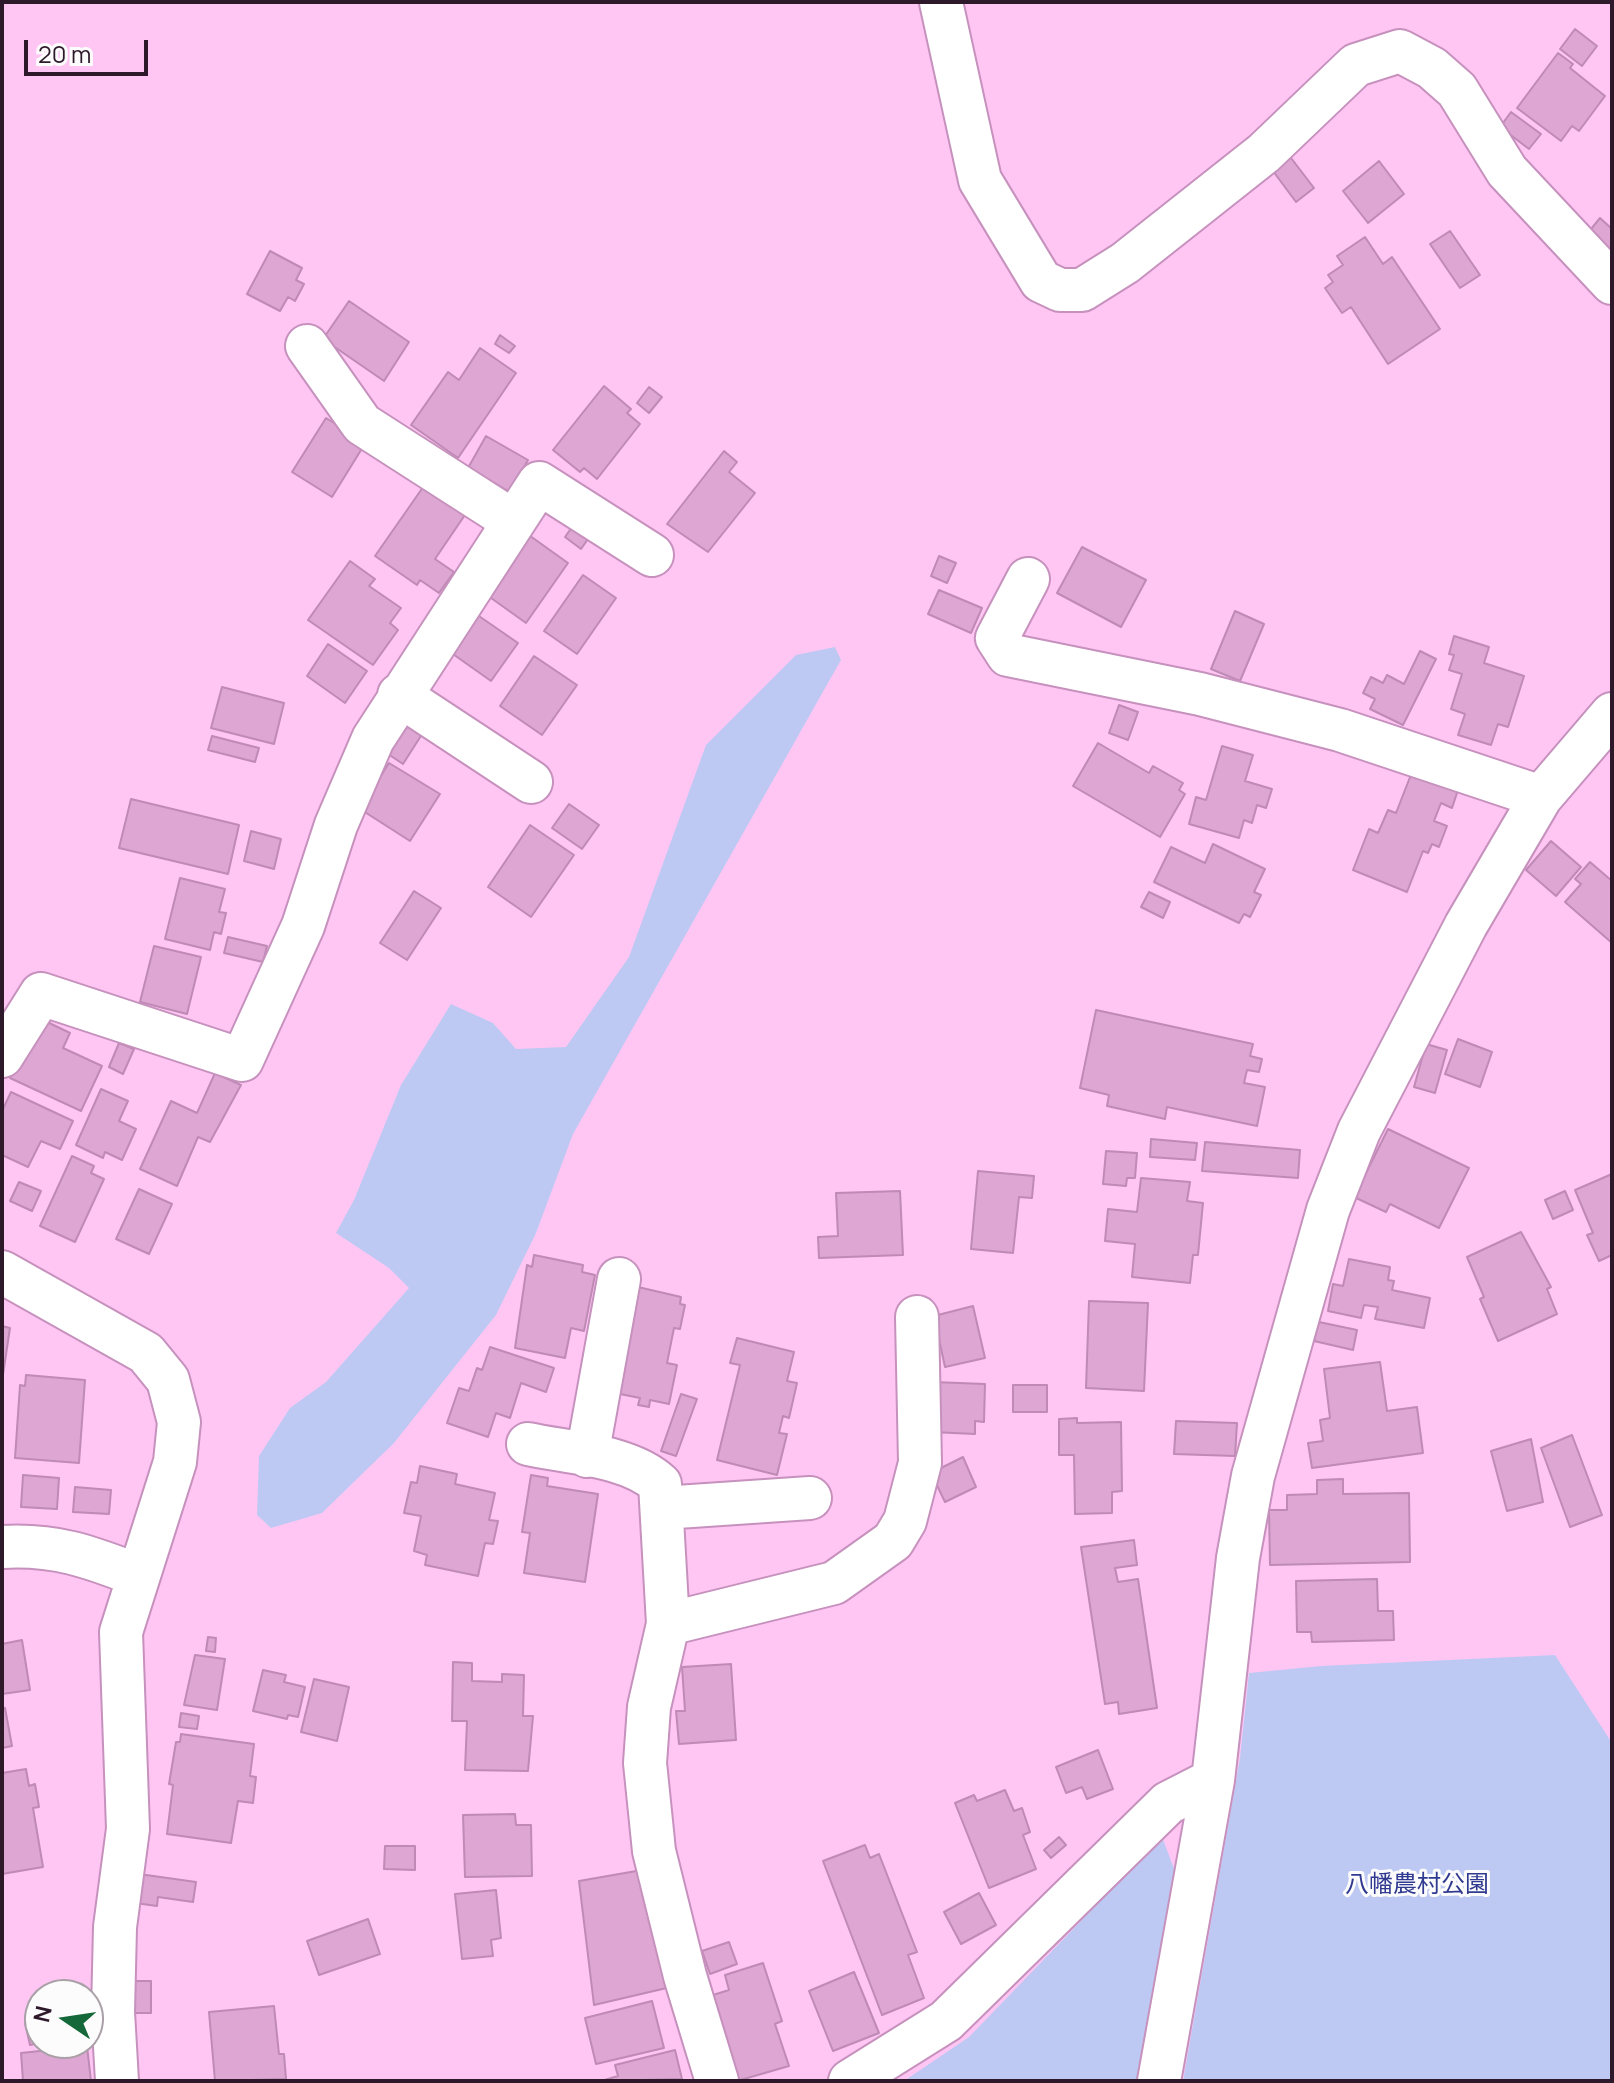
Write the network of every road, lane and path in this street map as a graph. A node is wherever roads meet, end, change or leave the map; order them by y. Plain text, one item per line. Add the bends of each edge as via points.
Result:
1 (941, 2) edge
2 (1612, 283) edge
3 (307, 346) dead end
4 (513, 521) junction
5 (652, 555) dead end
6 (1028, 579) dead end
7 (399, 695) junction
8 (1612, 714) edge
9 (531, 782) dead end
10 (1541, 797) junction
11 (2, 1056) edge
12 (2, 1272) edge
13 (619, 1279) dead end
14 (917, 1317) dead end
15 (528, 1444) dead end
16 (587, 1456) junction
17 (810, 1498) dead end
18 (662, 1508) junction
19 (2, 1547) edge
20 (137, 1575) junction
21 (668, 1624) junction
22 (1213, 1780) junction
23 (117, 2081) edge
24 (717, 2081) edge
25 (850, 2081) edge
26 (1159, 2081) edge

1 - 2 street via 980,180 1041,281 1060,290 1082,290 1125,263 1264,153 1356,65 1400,51 1432,68 1457,90 1507,171
3 - 4 street via 362,424
4 - 5 street via 539,483
4 - 7 street
6 - 10 street via 997,638 1008,655 1200,694 1340,730
7 - 9 street
7 - 11 street via 373,739 336,825 303,926 242,1060 41,994
8 - 10 street
10 - 22 street via 1466,925 1359,1131 1328,1210 1253,1476 1238,1558
12 - 20 street via 146,1353 168,1380 179,1422 175,1462
13 - 16 street
14 - 21 street via 920,1463 905,1521 893,1541 834,1583
15 - 16 street
16 - 18 street via 648,1473 660,1484
17 - 18 street
18 - 21 street
19 - 20 street via 54,1547
20 - 23 street via 121,1632 128,1829 115,1927
21 - 24 street via 649,1707 646,1749 654,1851
22 - 25 street via 1168,1803 946,2021
22 - 26 street

